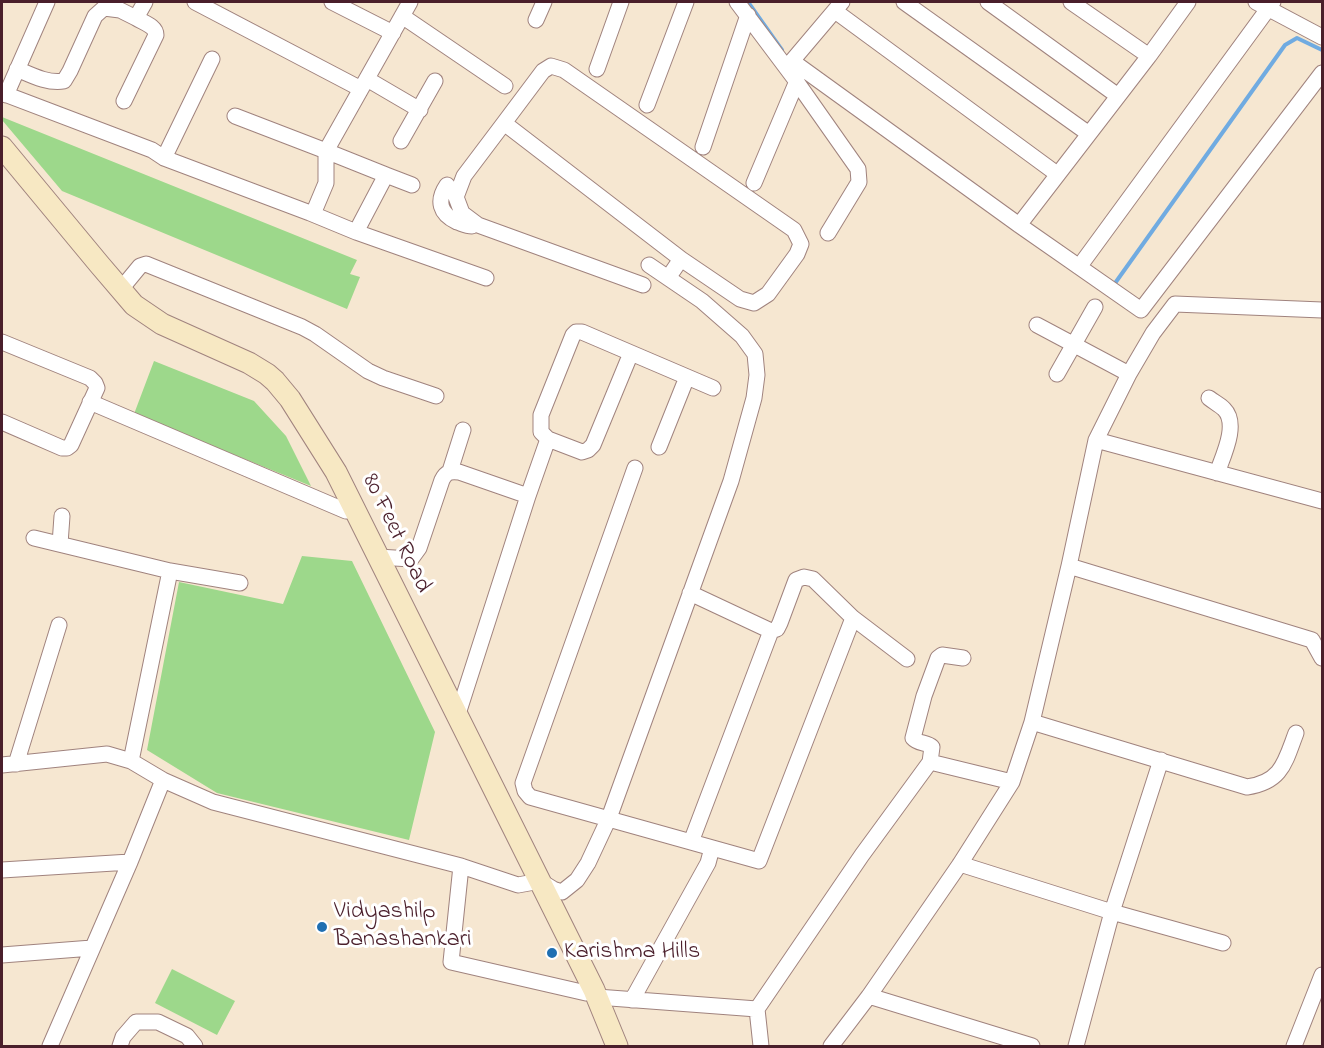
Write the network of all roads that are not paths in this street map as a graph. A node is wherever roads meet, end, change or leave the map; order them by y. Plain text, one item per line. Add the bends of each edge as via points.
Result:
1 (46, 2) edge
2 (145, 2) edge
3 (195, 2) edge
4 (332, 2) edge
5 (410, 2) edge
6 (544, 2) edge
7 (621, 2) edge
8 (686, 2) edge
9 (738, 2) edge
10 (904, 2) edge
11 (988, 2) edge
12 (1188, 2) edge
13 (1080, 4) edge
14 (1266, 4) edge
15 (839, 6) edge
16 (748, 15) junction
17 (402, 16) junction
18 (136, 18) junction
19 (536, 20) dead end
20 (393, 33) junction
21 (1322, 36) edge
22 (1149, 56) junction
23 (212, 59) dead end
24 (16, 69) junction
25 (597, 69) dead end
26 (1323, 73) edge
27 (435, 81) dead end
28 (796, 81) junction
29 (364, 84) junction
30 (505, 86) dead end
31 (4, 94) edge
32 (1119, 96) junction
33 (124, 101) dead end
34 (647, 105) dead end
35 (420, 110) junction
36 (235, 116) dead end
37 (504, 123) junction
38 (1089, 134) junction
39 (401, 141) dead end
40 (2, 147) edge
41 (703, 147) dead end
42 (326, 151) junction
43 (164, 158) junction
44 (2, 161) edge
45 (1058, 174) junction
46 (386, 175) junction
47 (754, 183) dead end
48 (412, 185) dead end
49 (447, 185) dead end
50 (313, 214) junction
51 (478, 225) junction
52 (1019, 225) junction
53 (356, 232) junction
54 (828, 233) dead end
55 (681, 259) junction
56 (649, 265) dead end
57 (1079, 267) junction
58 (486, 278) dead end
59 (668, 278) junction
60 (643, 285) dead end
61 (121, 290) junction
62 (1095, 307) dead end
63 (1323, 310) edge
64 (1037, 325) dead end
65 (2, 342) edge
66 (1075, 345) junction
67 (631, 353) junction
68 (1057, 374) dead end
69 (1129, 374) junction
70 (687, 377) junction
71 (713, 387) dead end
72 (436, 396) dead end
73 (1209, 398) dead end
74 (90, 402) junction
75 (2, 422) edge
76 (463, 430) dead end
77 (548, 440) junction
78 (1096, 440) junction
79 (659, 447) dead end
80 (635, 468) dead end
81 (450, 471) junction
82 (1217, 473) junction
83 (528, 496) junction
84 (1323, 501) edge
85 (346, 511) junction
86 (62, 516) dead end
87 (34, 538) dead end
88 (60, 544) junction
89 (378, 557) junction
90 (1069, 566) junction
91 (170, 572) junction
92 (240, 583) dead end
93 (690, 593) junction
94 (853, 618) junction
95 (59, 625) dead end
96 (771, 631) junction
97 (1317, 641) edge
98 (907, 658) dead end
99 (963, 658) dead end
100 (1323, 658) edge
101 (458, 717) junction
102 (1032, 722) junction
103 (1296, 733) dead end
104 (1161, 760) junction
105 (132, 761) junction
106 (930, 762) junction
107 (9, 765) edge
108 (163, 780) junction
109 (1012, 782) junction
110 (609, 818) junction
111 (691, 842) junction
112 (712, 848) junction
113 (130, 862) junction
114 (960, 864) junction
115 (461, 866) junction
116 (2, 870) edge
117 (535, 882) junction
118 (1112, 912) junction
119 (1223, 944) dead end
120 (92, 948) junction
121 (2, 955) edge
122 (1323, 975) edge
123 (592, 995) junction
124 (870, 996) junction
125 (632, 1000) junction
126 (757, 1009) junction
127 (50, 1047) edge
128 (120, 1047) edge
129 (195, 1047) edge
130 (606, 1047) edge
131 (617, 1047) edge
132 (761, 1047) edge
133 (831, 1047) edge
134 (1032, 1047) edge
135 (1076, 1047) edge
136 (1294, 1047) edge

1 - 24 street
2 - 18 street
3 - 29 street
4 - 20 street
5 - 17 street
6 - 19 street
7 - 25 street
8 - 34 street
9 - 16 street
10 - 38 street
11 - 32 street
12 - 22 street
13 - 22 street
14 - 21 street
14 - 57 street
15 - 45 street
15 - 52 street via 792,62
16 - 28 street
16 - 41 street
17 - 20 street
17 - 30 street
18 - 24 street via 104,8 95,16 64,81 57,83
18 - 33 street via 153,28 156,36
20 - 29 street
22 - 32 street
23 - 43 street
24 - 31 street
26 - 57 street via 1141,310
27 - 35 street
28 - 47 street
28 - 54 street via 858,169 859,182
29 - 35 street
29 - 42 street
31 - 43 street
32 - 38 street
35 - 39 street
36 - 42 street
37 - 51 street via 464,176 456,197 462,213
37 - 55 street
37 - 55 street via 543,72 551,66 564,70 794,230 801,244 768,294 754,303 740,299
38 - 45 street
40 - 61 main road, 80 Feet Road
42 - 46 street
42 - 50 street via 326,183
43 - 50 street
44 - 85 main road, 80 Feet Road via 128,311 158,332 245,370 269,387 284,404
45 - 52 street
46 - 48 street
46 - 53 street
49 - 51 street via 440,201 442,209 449,218 467,226
50 - 53 street
51 - 60 street
52 - 57 street
53 - 58 street
55 - 59 street
56 - 59 street
59 - 93 street via 742,336 755,354 757,375 732,481
61 - 72 street via 146,264 302,327 383,378
61 - 89 main road, 80 Feet Road via 150,317 249,363 283,390 336,472
62 - 66 street
63 - 69 street via 1175,304
64 - 66 street
65 - 74 street via 90,378 97,388
66 - 68 street
66 - 69 street
67 - 70 street
67 - 77 street via 593,445 582,452
67 - 77 street via 582,332 573,335 541,415 541,432
69 - 78 street
70 - 71 street
70 - 79 street
73 - 82 street via 1226,410 1231,422 1230,437
74 - 75 street via 67,448
74 - 85 street
76 - 81 street
77 - 83 street
78 - 82 street
78 - 90 street
80 - 110 street via 523,783 530,797
81 - 83 street
81 - 89 street via 444,475 419,548 411,558
82 - 84 street
83 - 101 street
85 - 117 main road, 80 Feet Road
86 - 88 street
87 - 88 street
88 - 91 street
89 - 101 main road, 80 Feet Road
90 - 97 street
90 - 102 street
91 - 92 street
91 - 105 street
93 - 96 street
93 - 110 street
94 - 96 street via 813,579 804,577 796,580 780,623
94 - 98 street
94 - 112 street via 759,861
95 - 107 street
96 - 111 street
97 - 100 street
99 - 106 street via 938,657 924,696 913,738 932,747
101 - 117 main road, 80 Feet Road
102 - 104 street
102 - 109 street
103 - 104 street via 1282,767 1270,781 1256,786 1247,787
104 - 118 street
105 - 107 street via 107,754
105 - 108 street
106 - 109 street
106 - 126 street
108 - 113 street
108 - 115 street via 213,802
109 - 114 street
110 - 111 street
110 - 117 street via 577,880 562,892
111 - 112 street
112 - 125 street via 708,863
113 - 116 street
113 - 120 street
114 - 118 street
114 - 124 street
115 - 117 street via 518,885
115 - 123 street via 451,962
117 - 123 main road, 80 Feet Road
118 - 119 street
118 - 135 street
120 - 121 street
120 - 127 street
122 - 136 street
123 - 125 street
123 - 130 main road, 80 Feet Road
123 - 131 main road, 80 Feet Road
124 - 133 street
124 - 134 street
125 - 126 street
126 - 132 street
128 - 129 street via 136,1022 158,1022 186,1036

